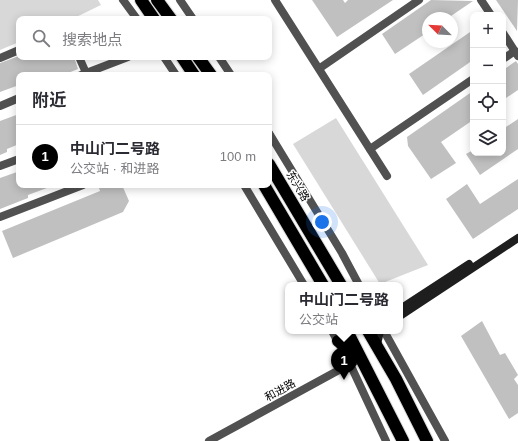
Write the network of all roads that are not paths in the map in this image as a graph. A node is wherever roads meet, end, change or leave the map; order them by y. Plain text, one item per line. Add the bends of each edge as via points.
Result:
1 (123, 0) edge
2 (141, 0) edge
3 (157, 0) edge
4 (180, 0) edge
5 (275, 0) edge
6 (419, 0) edge
7 (481, 0) edge
8 (489, 12) edge
9 (134, 16) edge
10 (152, 16) edge
11 (169, 16) edge
12 (191, 16) edge
13 (506, 38) edge
14 (16, 51) edge
15 (516, 53) edge
16 (0, 58) edge
17 (506, 58) edge
18 (80, 60) edge
19 (120, 60) edge
20 (166, 60) edge
21 (184, 60) edge
22 (200, 60) edge
23 (221, 60) edge
24 (320, 68) junction
25 (83, 72) edge
26 (89, 72) edge
27 (174, 72) edge
28 (192, 72) edge
29 (209, 72) edge
30 (229, 72) edge
31 (470, 81) edge
32 (16, 99) edge
33 (0, 106) edge
34 (272, 138) edge
35 (370, 149) junction
36 (16, 160) edge
37 (0, 166) edge
38 (272, 169) edge
39 (387, 176) dead end
40 (75, 188) edge
41 (246, 188) edge
42 (266, 188) edge
43 (0, 217) edge
44 (518, 232) edge
45 (518, 238) edge
46 (302, 282) edge
47 (321, 282) edge
48 (339, 282) edge
49 (357, 282) edge
50 (403, 307) edge
51 (403, 314) edge
52 (349, 334) edge
53 (373, 334) edge
54 (386, 334) edge
55 (335, 336) edge
56 (361, 358) junction
57 (350, 364) junction
58 (209, 441) edge
59 (386, 441) edge
60 (404, 441) edge
61 (427, 441) edge
62 (445, 441) edge

1 - 9 street
2 - 10 highway
3 - 11 highway
4 - 12 street
5 - 24 street
6 - 24 street
7 - 8 street
13 - 15 street
14 - 16 street
15 - 17 street
18 - 25 street
19 - 26 street
20 - 27 street
21 - 28 highway
22 - 29 highway
23 - 30 street
24 - 35 street
31 - 35 street
32 - 33 street
34 - 49 street
35 - 39 street
36 - 37 street
38 - 48 highway, 东兴路
40 - 43 street
41 - 46 street
42 - 47 highway
44 - 50 street
45 - 51 street
52 - 56 highway
53 - 61 highway via 376,346 396,379
54 - 62 street
55 - 56 highway
55 - 57 street
56 - 57 street, 和进路
56 - 60 highway
57 - 58 street, 和进路
57 - 59 street

